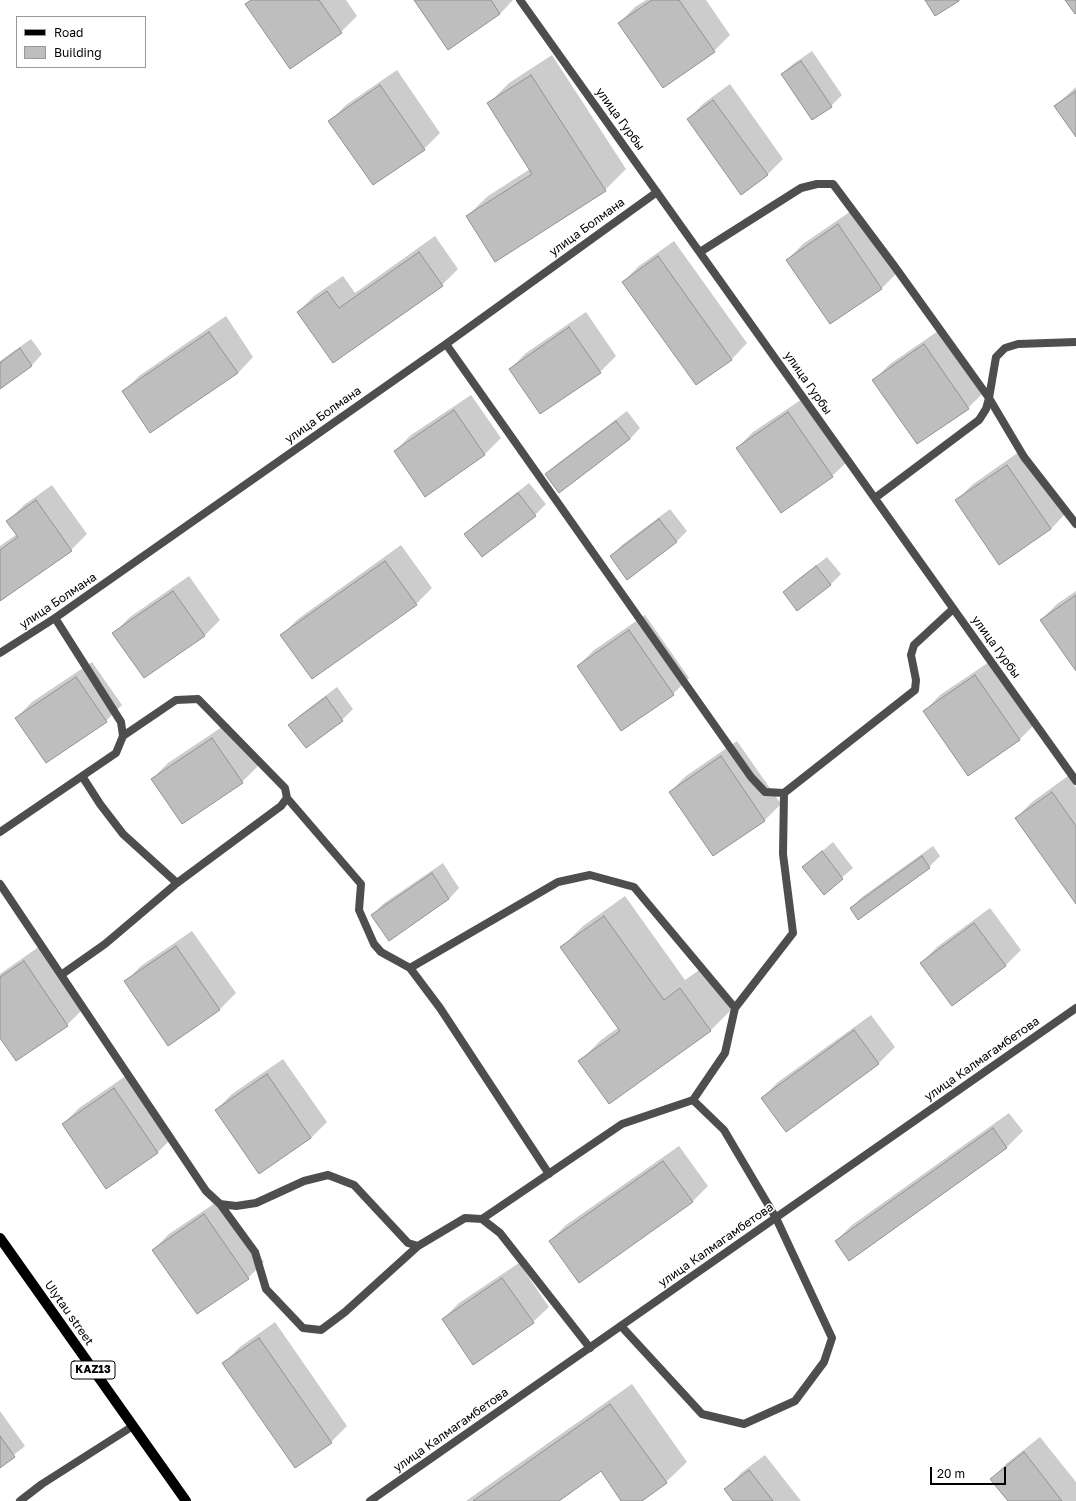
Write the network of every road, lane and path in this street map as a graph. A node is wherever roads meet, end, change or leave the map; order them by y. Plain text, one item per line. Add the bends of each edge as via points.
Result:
1 (520, 0) edge
2 (657, 192) junction
3 (700, 252) junction
4 (1076, 342) edge
5 (446, 344) junction
6 (989, 398) junction
7 (875, 498) junction
8 (1076, 524) edge
9 (953, 609) junction
10 (55, 618) junction
11 (0, 653) edge
12 (123, 736) junction
13 (82, 776) junction
14 (1076, 781) edge
15 (784, 793) junction
16 (287, 798) junction
17 (0, 832) edge
18 (177, 883) junction
19 (0, 884) edge
20 (410, 968) junction
21 (61, 975) junction
22 (735, 1008) junction
23 (1076, 1008) edge
24 (693, 1100) junction
25 (549, 1174) junction
26 (220, 1204) junction
27 (776, 1218) junction
28 (482, 1219) junction
29 (0, 1238) edge
30 (418, 1246) junction
31 (621, 1326) junction
32 (590, 1348) junction
33 (133, 1426) junction
34 (20, 1501) edge
35 (186, 1501) edge
36 (370, 1501) edge

1 - 2 street, улица Гурбы
2 - 3 street, улица Гурбы
2 - 5 street, улица Болмана
3 - 6 street via 801,188 833,184 896,267
3 - 7 street, улица Гурбы
4 - 6 street via 1018,344 1005,348 996,357
5 - 10 street, улица Болмана
5 - 15 street via 751,777 765,792
6 - 7 street via 986,410 979,420
6 - 8 street via 1024,457
7 - 9 street, улица Гурбы
9 - 14 street, улица Гурбы
9 - 15 street via 914,645 911,655 916,680 915,690
10 - 11 street, улица Болмана
10 - 12 street via 121,722
12 - 13 street via 116,752
12 - 16 street via 176,700 198,699 285,788
13 - 17 street
13 - 18 street via 123,834
15 - 22 street via 783,854 793,933
16 - 18 street via 281,806
16 - 20 street via 361,884 359,910 374,944 381,952
18 - 21 street via 105,944
19 - 21 street
20 - 22 street via 558,882 590,875 634,887
20 - 25 street via 440,1008
21 - 26 street via 206,1191
22 - 24 street via 725,1053
23 - 27 street, улица Калмагамбетова
24 - 25 street via 622,1124
24 - 27 street via 724,1130
25 - 28 street
26 - 30 street via 236,1206 256,1203 304,1181 328,1175 354,1185 408,1243
26 - 30 street via 255,1252 266,1289 303,1328 321,1330 345,1312
27 - 31 street, улица Калмагамбетова
27 - 31 street via 832,1338 824,1362 795,1401 744,1424 702,1414
28 - 30 street via 465,1218
28 - 32 street via 500,1233
29 - 33 main road, Ulytau street / KAZ13
31 - 32 street, улица Калмагамбетова
32 - 36 street, улица Калмагамбетова
33 - 34 street
33 - 35 main road, Ulytau street / KAZ13

